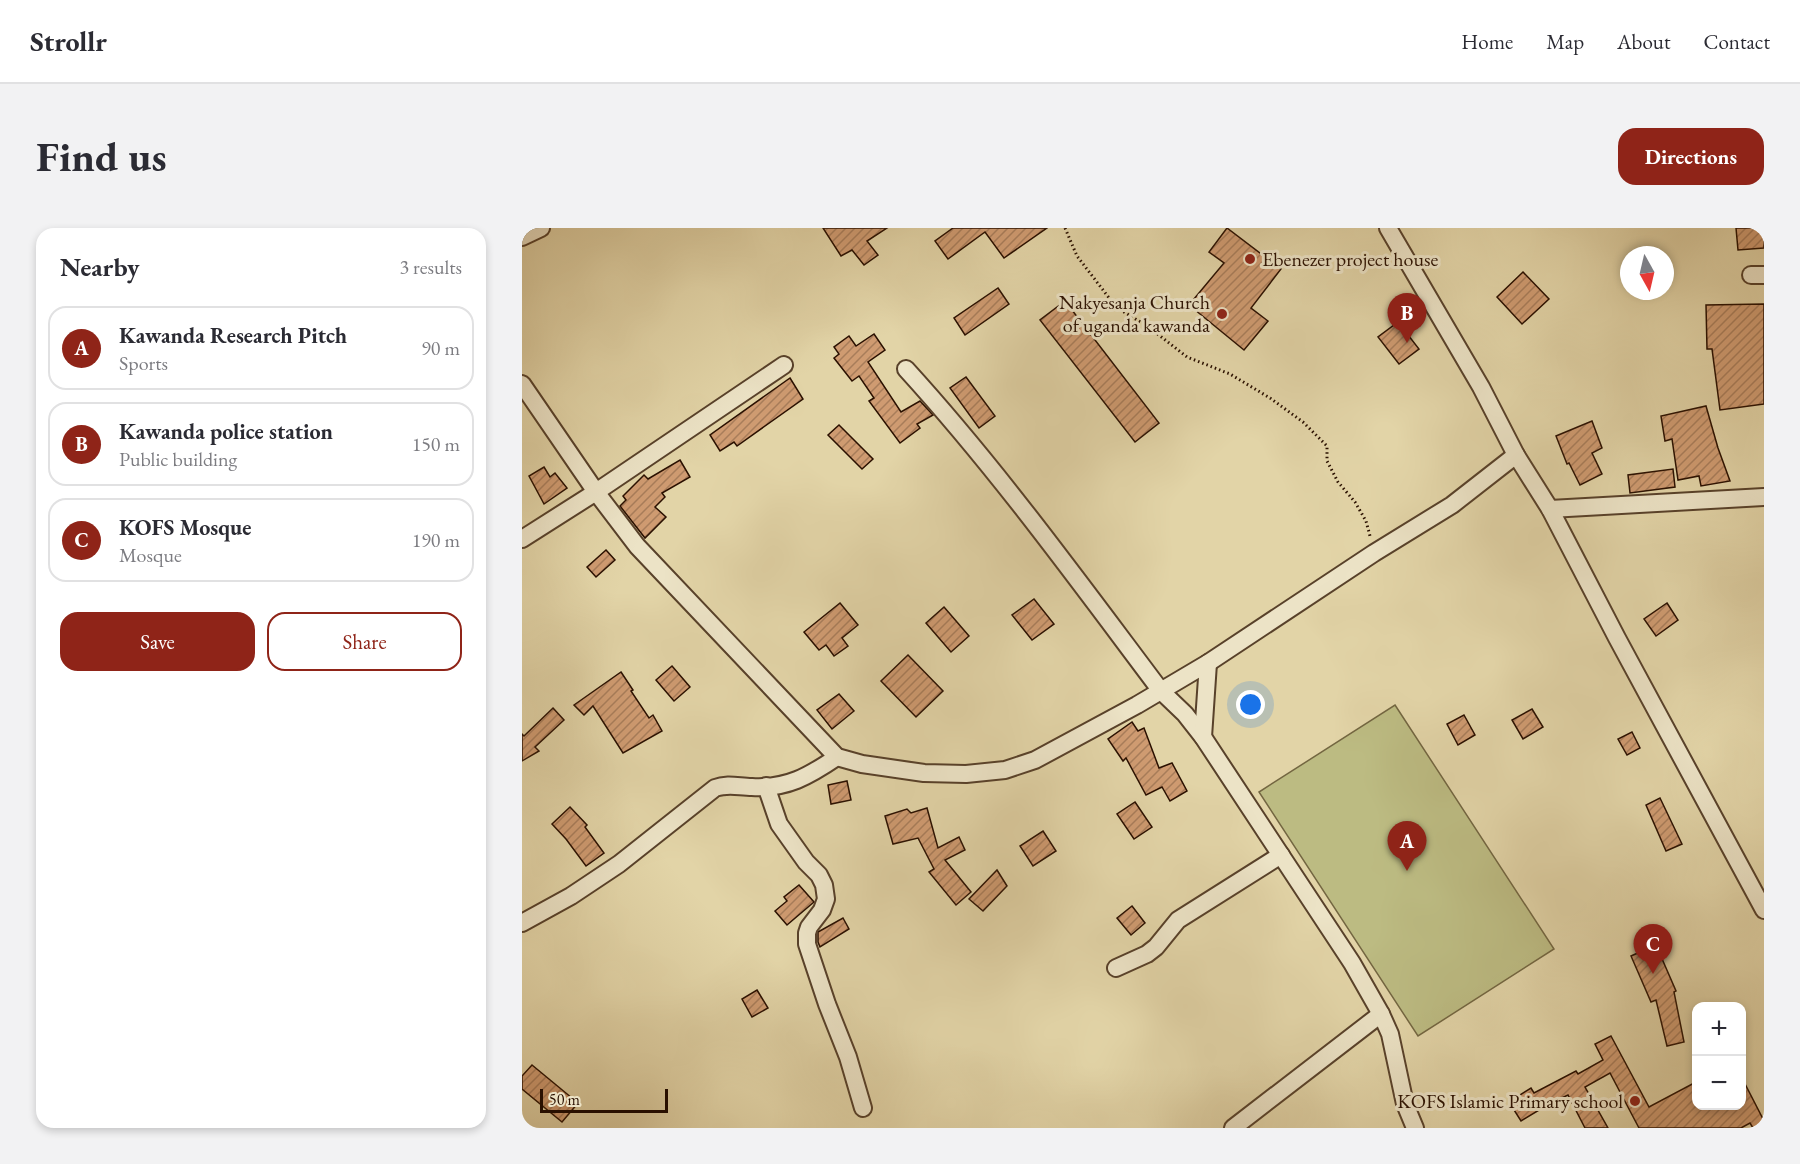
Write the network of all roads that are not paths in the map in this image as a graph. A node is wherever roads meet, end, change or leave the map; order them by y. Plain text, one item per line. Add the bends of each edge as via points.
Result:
1 (542, 228) edge
2 (1388, 228) edge
3 (522, 237) edge
4 (784, 365) dead end
5 (906, 369) dead end
6 (524, 390) edge
7 (1516, 455) junction
8 (596, 492) junction
9 (1764, 497) edge
10 (1550, 509) junction
11 (522, 539) edge
12 (1208, 663) junction
13 (1161, 691) junction
14 (1203, 736) junction
15 (837, 757) junction
16 (766, 786) junction
17 (1281, 855) junction
18 (1764, 910) edge
19 (522, 923) edge
20 (1116, 968) dead end
21 (1381, 1014) junction
22 (862, 1108) dead end
23 (1233, 1128) edge
24 (1415, 1128) edge

1 - 3 street
2 - 7 street
4 - 8 street
5 - 13 street via 1018,502
6 - 8 street
7 - 10 street
7 - 12 street via 1452,505
8 - 11 street
8 - 15 street via 637,546
9 - 10 street
10 - 18 street
12 - 13 street
12 - 14 street
13 - 14 street
13 - 15 street via 1035,760 1005,770 924,773
14 - 17 street
15 - 16 street via 806,778
16 - 19 street via 723,784 715,788 619,864
16 - 22 street via 779,824 824,885 826,899 809,927 807,944
17 - 20 street via 1178,920 1147,954
17 - 21 street via 1353,963
21 - 23 street
21 - 24 street

